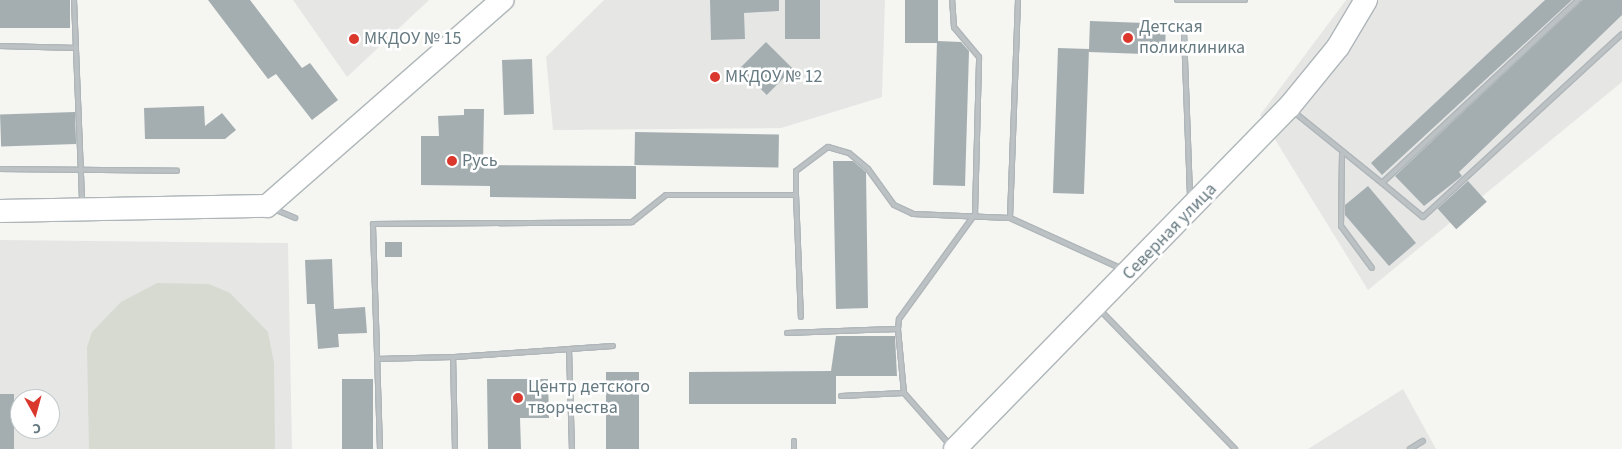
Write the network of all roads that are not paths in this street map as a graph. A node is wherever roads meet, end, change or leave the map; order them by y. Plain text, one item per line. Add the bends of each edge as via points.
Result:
1 (74, 0) edge
2 (502, 0) edge
3 (952, 0) edge
4 (1018, 0) edge
5 (1177, 0) edge
6 (1245, 0) edge
7 (1366, 0) edge
8 (1578, 0) edge
9 (1184, 32) dead end
10 (1622, 34) edge
11 (0, 46) edge
12 (76, 48) junction
13 (1288, 108) junction
14 (1342, 154) junction
15 (0, 169) edge
16 (81, 170) junction
17 (177, 171) dead end
18 (1382, 183) junction
19 (796, 195) junction
20 (267, 206) junction
21 (82, 209) junction
22 (1191, 210) junction
23 (0, 211) edge
24 (975, 214) junction
25 (295, 218) dead end
26 (1010, 218) junction
27 (1372, 268) dead end
28 (1131, 273) junction
29 (1098, 308) junction
30 (800, 317) dead end
31 (898, 329) junction
32 (787, 333) dead end
33 (613, 346) dead end
34 (569, 350) junction
35 (453, 357) junction
36 (377, 359) junction
37 (904, 392) junction
38 (841, 396) dead end
39 (794, 441) dead end
40 (1423, 441) dead end
41 (380, 449) edge
42 (455, 449) edge
43 (572, 449) edge
44 (794, 449) edge
45 (954, 449) edge
46 (1235, 449) edge
47 (1410, 449) edge

1 - 12 lane
2 - 20 street
3 - 24 lane via 954,27 978,57
4 - 26 lane
5 - 6 lane
7 - 13 street, Северная улица via 1338,46
8 - 18 lane
9 - 22 lane
10 - 18 lane via 1423,216
11 - 12 lane
12 - 16 lane
13 - 14 lane
13 - 22 street, Северная улица
14 - 18 lane
14 - 27 lane via 1341,226
15 - 16 lane
16 - 17 lane
16 - 21 lane
19 - 24 lane via 796,171 828,147 849,153 868,169 900,209 913,214
19 - 30 lane
19 - 36 lane via 666,195 632,222 373,224
20 - 21 street
20 - 25 lane
21 - 23 street
22 - 28 street, Северная улица
24 - 26 lane
24 - 31 lane via 899,319
26 - 28 lane
28 - 29 street, Северная улица
29 - 45 street, Северная улица
29 - 46 lane
31 - 32 lane
31 - 37 lane
33 - 34 lane
34 - 35 lane
34 - 43 lane
35 - 36 lane
35 - 42 lane
36 - 41 lane
37 - 38 lane
37 - 45 lane
39 - 44 lane
40 - 47 lane

